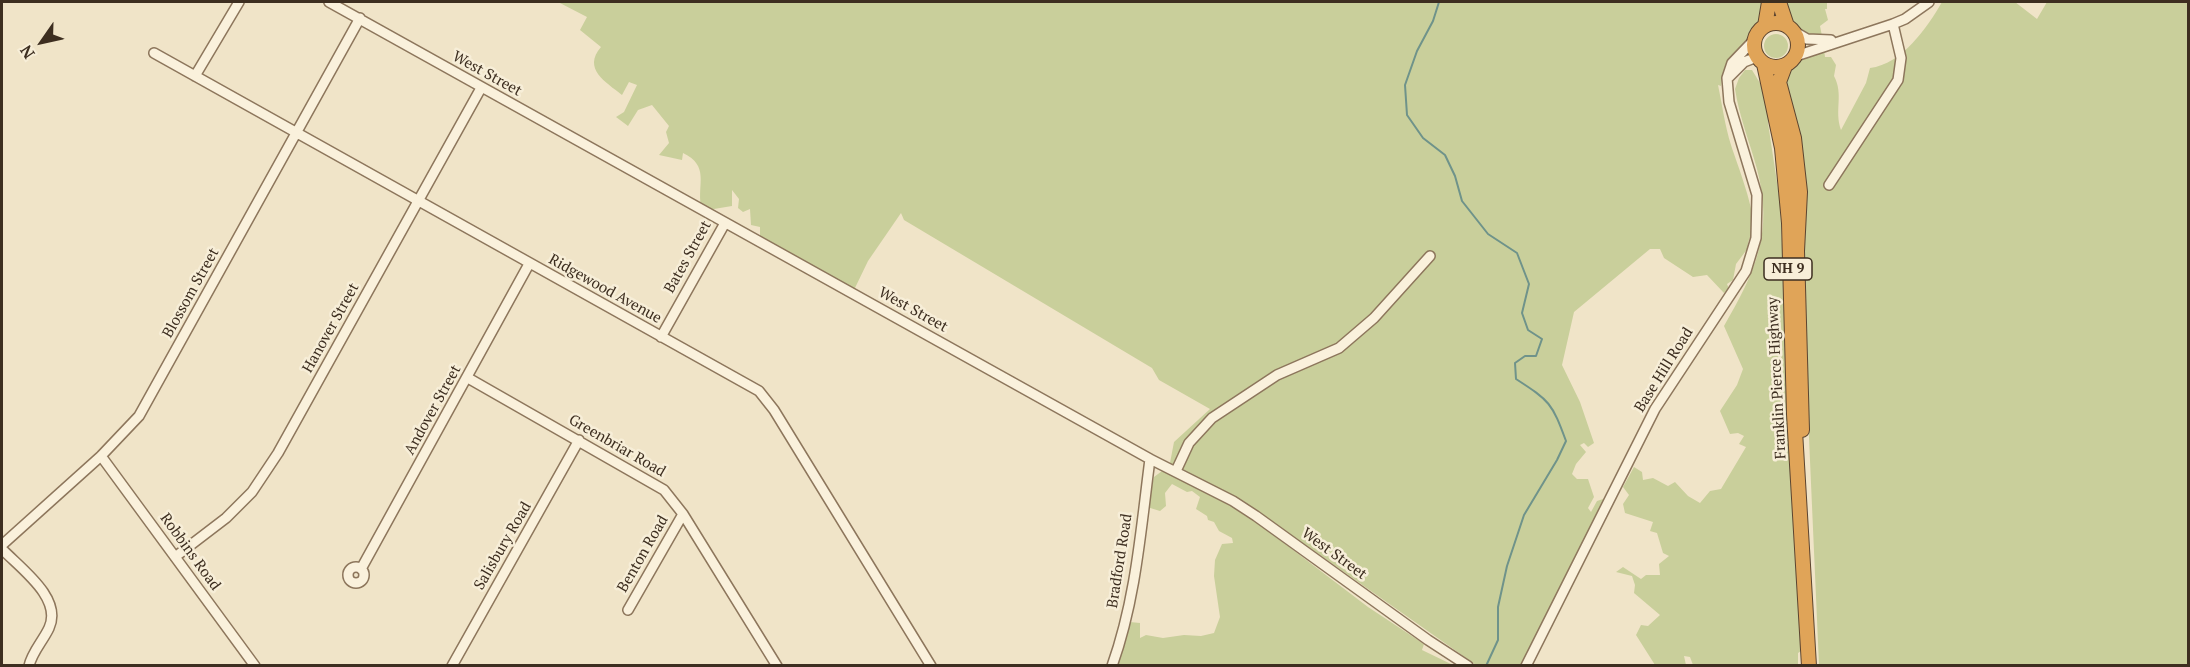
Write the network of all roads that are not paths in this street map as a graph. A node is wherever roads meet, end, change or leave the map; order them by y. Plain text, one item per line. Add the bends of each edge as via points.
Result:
1 (239, 2) edge
2 (329, 2) edge
3 (1769, 2) edge
4 (1779, 2) edge
5 (1929, 2) edge
6 (360, 18) junction
7 (1893, 24) junction
8 (1765, 26) junction
9 (1791, 29) junction
10 (1755, 39) junction
11 (1842, 39) junction
12 (154, 53) dead end
13 (1796, 56) junction
14 (1761, 61) junction
15 (1785, 66) junction
16 (195, 76) junction
17 (1727, 78) junction
18 (481, 88) junction
19 (297, 133) junction
20 (1829, 185) dead end
21 (418, 200) junction
22 (725, 223) junction
23 (1430, 256) dead end
24 (529, 264) junction
25 (661, 337) junction
26 (468, 378) junction
27 (579, 440) junction
28 (100, 456) junction
29 (1150, 459) junction
30 (1176, 471) junction
31 (1799, 477) junction
32 (683, 513) junction
33 (2, 547) edge
34 (175, 557) junction
35 (360, 568) dead end
36 (628, 610) dead end
37 (30, 666) edge
38 (255, 666) edge
39 (452, 666) edge
40 (777, 666) edge
41 (931, 666) edge
42 (1112, 666) edge
43 (1468, 666) edge
44 (1526, 666) edge
45 (1809, 666) edge

1 - 16 street
2 - 6 street, West Street
3 - 8 highway
4 - 9 highway
5 - 7 street
6 - 18 street, West Street
6 - 19 street, Blossom Street
7 - 11 street
7 - 20 street via 1901,58 1898,80
8 - 9 highway via 1774,23
8 - 10 highway
9 - 11 street via 1814,40
9 - 13 highway via 1799,47
10 - 14 highway, NH 9
10 - 17 street via 1732,63
11 - 13 street
12 - 16 street, Ridgewood Avenue
13 - 15 highway
14 - 15 highway via 1773,68
14 - 17 street via 1744,62
14 - 31 highway, Franklin Pierce Highway / NH 9 via 1782,148 1789,223 1788,274
15 - 31 highway, Franklin Pierce Highway / NH 9 via 1779,82 1794,138 1800,192 1797,251 1803,412
16 - 19 street, Ridgewood Avenue
17 - 44 street, Base Hill Road via 1729,102 1756,195 1756,238 1746,271 1655,409
18 - 21 street, Hanover Street
18 - 22 street, West Street
19 - 21 street, Ridgewood Avenue
19 - 28 street, Blossom Street via 139,416
21 - 24 street, Ridgewood Avenue
21 - 34 street, Hanover Street via 278,453 252,492 226,518
22 - 25 street, Bates Street
22 - 29 street, West Street
23 - 30 street via 1374,318 1339,348 1277,375 1212,418 1189,443
24 - 25 street, Ridgewood Avenue
24 - 26 street, Andover Street
25 - 41 street, Ridgewood Avenue via 766,398
26 - 27 street, Greenbriar Road
26 - 35 street, Andover Street
27 - 32 street, Greenbriar Road via 654,483
27 - 39 street, Salisbury Road
28 - 33 street, Blossom Street
28 - 34 street, Robbins Road
29 - 30 street, West Street
29 - 42 street, Bradford Road via 1133,589
30 - 43 street, West Street via 1256,516
31 - 45 highway, Franklin Pierce Highway / NH 9
32 - 36 street, Benton Road
32 - 40 street, Greenbriar Road
33 - 37 street via 44,594 52,611 50,627
34 - 38 street, Robbins Road

